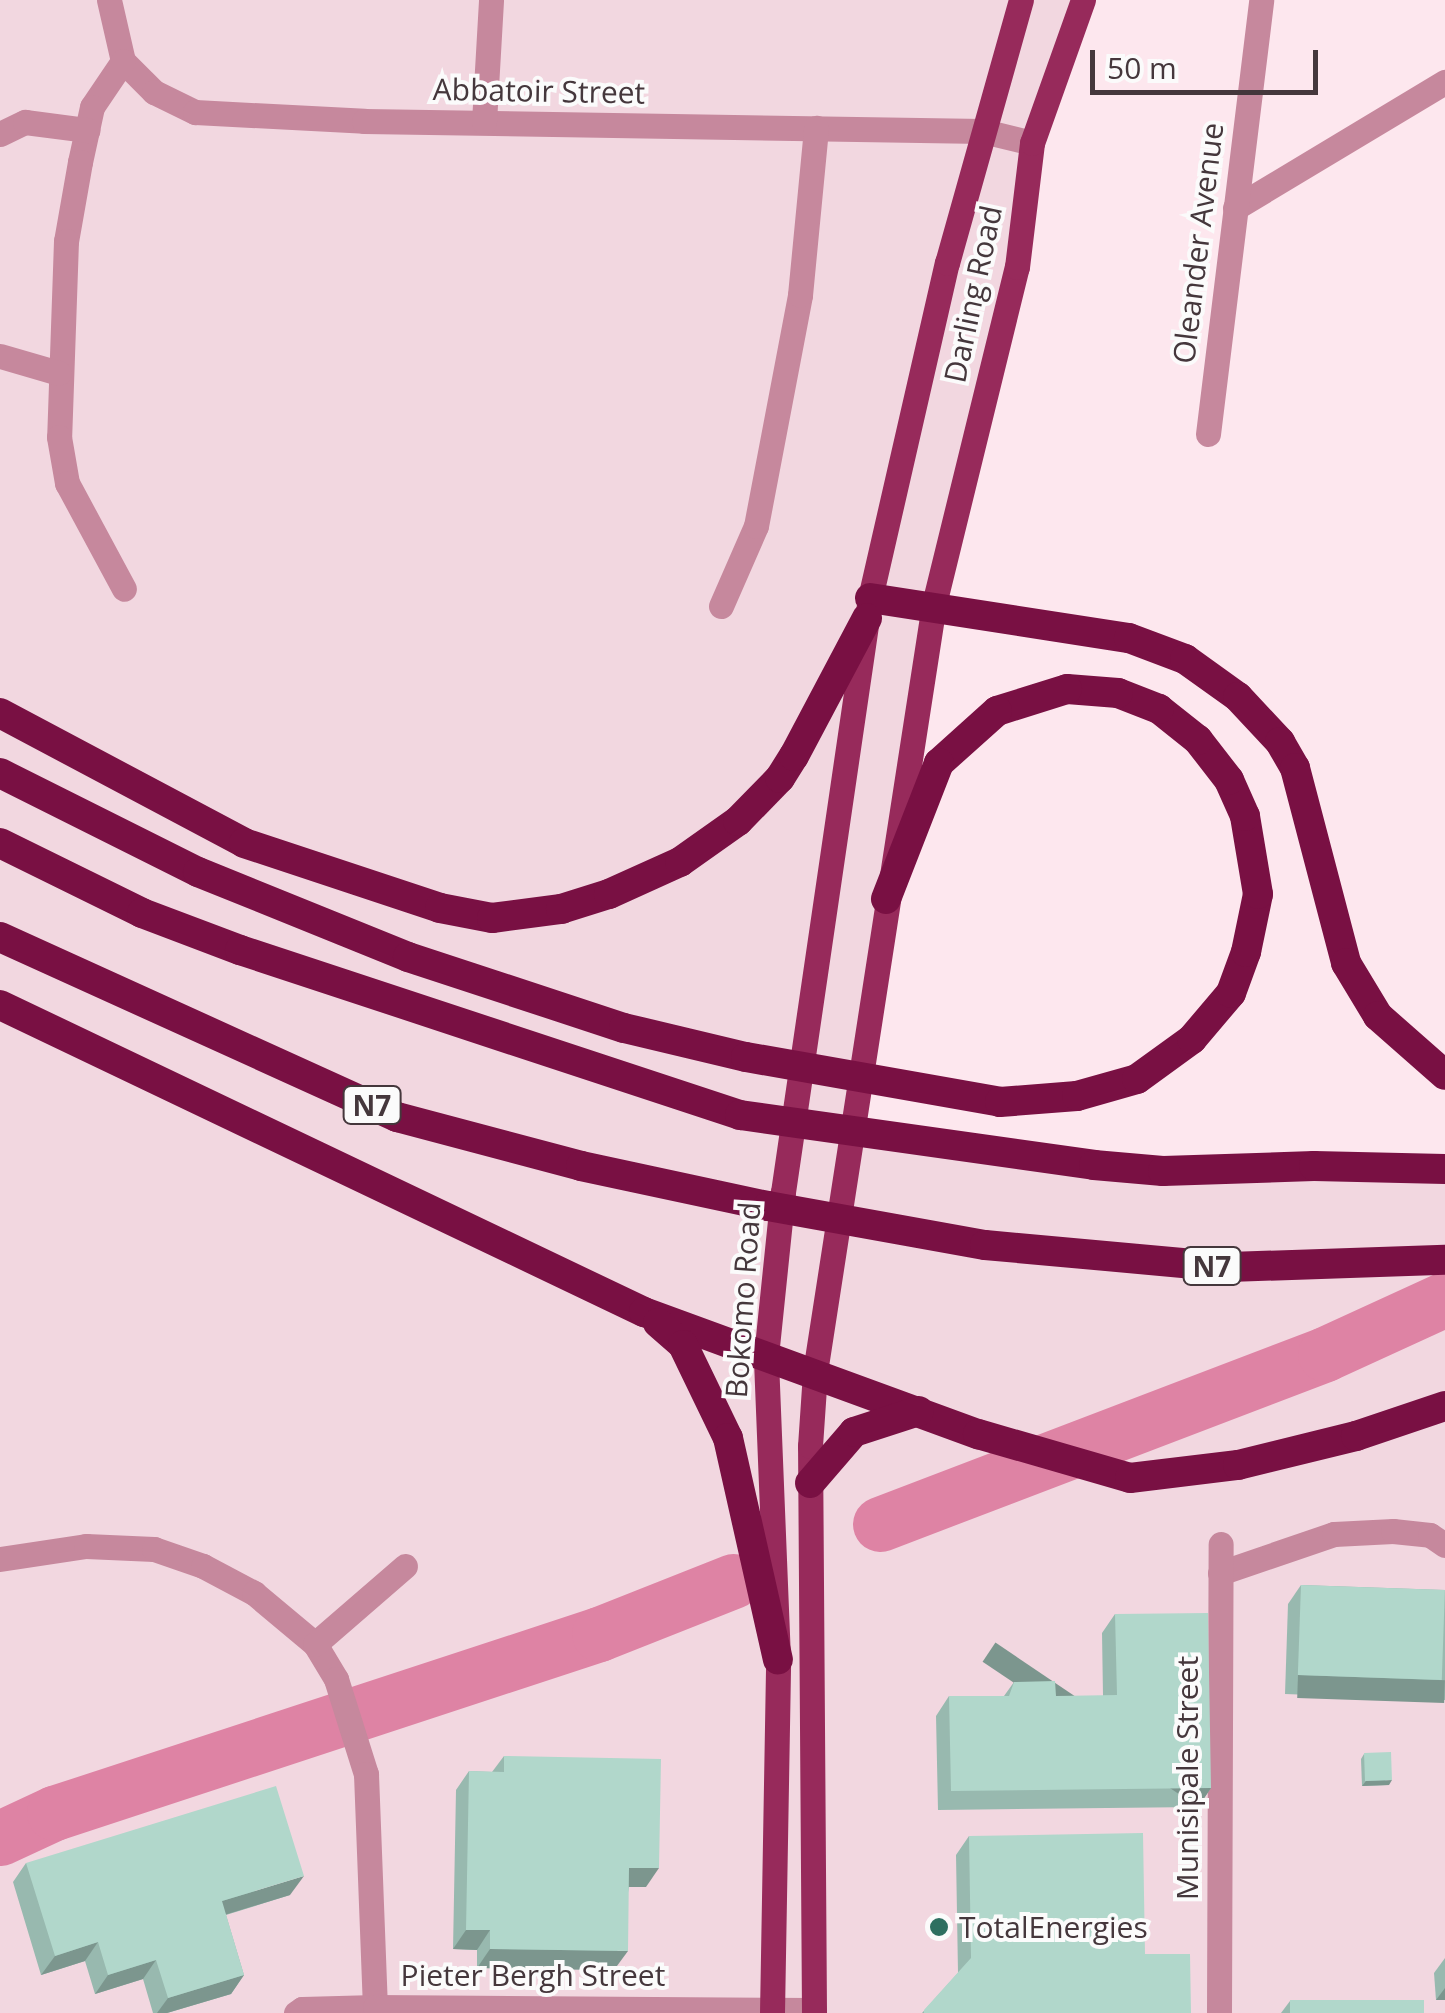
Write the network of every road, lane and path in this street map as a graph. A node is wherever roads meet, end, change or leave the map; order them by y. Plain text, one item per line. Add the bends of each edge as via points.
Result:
1 (109, 0) edge
2 (491, 0) edge
3 (1021, 0) edge
4 (1083, 0) edge
5 (1261, 0) edge
6 (123, 62) junction
7 (1445, 82) edge
8 (484, 122) junction
9 (816, 128) junction
10 (87, 130) junction
11 (983, 131) junction
12 (0, 134) edge
13 (1032, 143) junction
14 (1235, 208) junction
15 (0, 356) edge
16 (59, 373) junction
17 (1208, 434) dead end
18 (124, 589) dead end
19 (934, 604) junction
20 (721, 606) dead end
21 (868, 608) junction
22 (0, 713) edge
23 (0, 773) edge
24 (0, 843) edge
25 (886, 900) junction
26 (0, 937) edge
27 (0, 1006) edge
28 (1445, 1075) edge
29 (1445, 1170) edge
30 (1442, 1260) edge
31 (644, 1312) junction
32 (766, 1356) junction
33 (815, 1372) junction
34 (1445, 1406) edge
35 (919, 1411) junction
36 (810, 1482) junction
37 (1220, 1544) dead end
38 (1445, 1544) edge
39 (0, 1559) edge
40 (405, 1566) dead end
41 (1220, 1573) junction
42 (314, 1644) junction
43 (778, 1659) junction
44 (375, 2007) junction
45 (772, 2010) edge
46 (814, 2011) edge
47 (296, 2013) edge
48 (1219, 2013) edge

1 - 6 street
2 - 8 street
3 - 11 main road, Darling Road
4 - 13 main road, Darling Road
5 - 14 street, Oleander Avenue
6 - 8 street, Abbatoir Street via 154,92 196,112
6 - 10 street via 92,107
7 - 14 street
8 - 9 street, Abbatoir Street
9 - 11 street, Abbatoir Street
9 - 20 street via 800,295 756,526
10 - 12 street via 25,122
10 - 16 street via 66,241
11 - 13 street, Abbatoir Street
11 - 21 main road, Darling Road
13 - 19 main road, Darling Road via 1018,267
14 - 17 street, Oleander Avenue
15 - 16 street
16 - 18 street via 59,436 68,483
19 - 21 highway
19 - 25 main road
19 - 28 highway via 1129,638 1185,659 1238,696 1294,768 1346,963 1378,1016
21 - 22 highway via 794,756 738,821 680,862 609,894 561,909 492,918 440,908 244,843
21 - 32 main road, Bokomo Road via 783,1192
23 - 25 highway via 198,872 408,957 624,1028 1000,1102 1078,1096 1137,1078 1192,1039 1231,993 1258,894 1244,816 1229,780 1198,740 1160,709 1118,693 1067,689 997,710 940,762
24 - 29 highway via 142,913 240,950 740,1115 1002,1155 1163,1171
25 - 33 main road
26 - 30 highway, N7 via 397,1117 581,1166 985,1245 1228,1268
27 - 31 highway
31 - 32 highway
31 - 43 highway via 683,1346 728,1438
32 - 33 highway
32 - 43 main road, Bokomo Road
33 - 35 highway
33 - 36 main road
34 - 35 highway via 1238,1466 1130,1478
35 - 36 highway via 854,1432
36 - 46 main road
37 - 41 street, Munisipale Street
38 - 41 street via 1430,1534 1334,1534
39 - 42 street via 86,1546 154,1549 254,1593
40 - 42 street
41 - 48 street, Munisipale Street
42 - 44 street via 336,1679 366,1774
43 - 45 main road, Bokomo Road
44 - 45 street, Pieter Bergh Street
44 - 47 street, Pieter Bergh Street
45 - 46 street, Pieter Bergh Street

